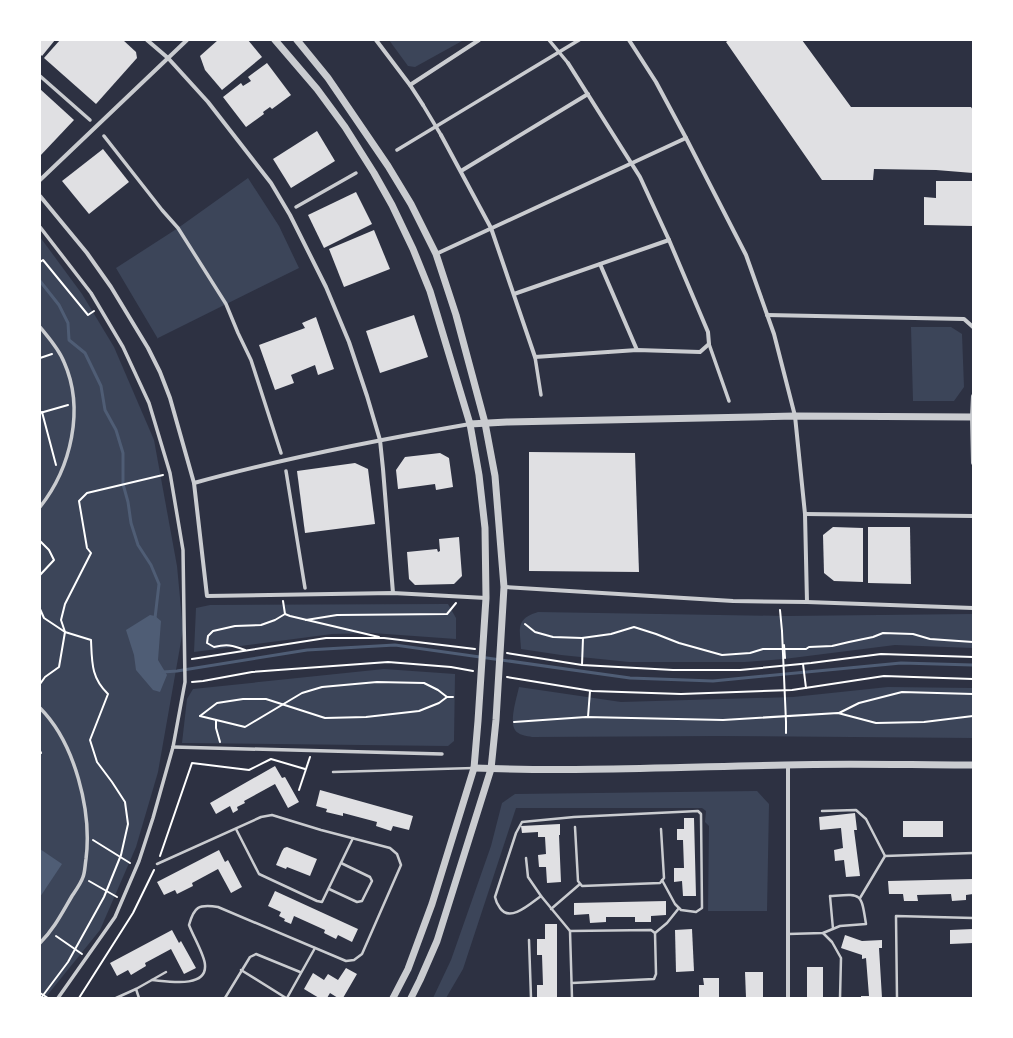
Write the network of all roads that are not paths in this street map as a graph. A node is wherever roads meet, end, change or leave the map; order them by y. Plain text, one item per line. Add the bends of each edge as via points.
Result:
1 (147, 40) edge
2 (187, 40) edge
3 (275, 40) edge
4 (297, 40) edge
5 (376, 40) edge
6 (479, 40) edge
7 (550, 40) edge
8 (579, 40) edge
9 (629, 40) edge
10 (559, 52) junction
11 (168, 58) junction
12 (568, 63) joint
13 (40, 76) edge
14 (410, 85) junction
15 (588, 94) junction
16 (423, 105) joint
17 (90, 120) dead end
18 (436, 126) junction
19 (441, 135) joint
20 (104, 136) dead end
21 (686, 138) junction
22 (397, 150) dead end
23 (632, 164) junction
24 (461, 171) junction
25 (356, 173) dead end
26 (40, 180) edge
27 (40, 196) edge
28 (296, 207) dead end
29 (40, 227) edge
30 (492, 228) junction
31 (669, 240) junction
32 (436, 254) junction
33 (600, 264) junction
34 (514, 294) junction
35 (767, 315) junction
36 (40, 327) edge
37 (973, 327) edge
38 (709, 344) junction
39 (637, 350) junction
40 (535, 357) junction
41 (541, 396) dead end
42 (973, 396) edge
43 (728, 401) dead end
44 (795, 416) junction
45 (972, 417) edge
46 (485, 423) junction
47 (470, 424) junction
48 (380, 440) junction
49 (281, 453) dead end
50 (973, 462) edge
51 (286, 471) dead end
52 (194, 484) junction
53 (40, 507) edge
54 (805, 514) junction
55 (973, 516) edge
56 (504, 587) junction
57 (305, 588) dead end
58 (393, 594) junction
59 (486, 598) junction
60 (807, 602) junction
61 (973, 608) edge
62 (40, 708) edge
63 (173, 747) junction
64 (442, 754) dead end
65 (788, 765) junction
66 (973, 765) edge
67 (474, 768) junction
68 (491, 769) junction
69 (333, 772) dead end
70 (822, 811) dead end
71 (575, 827) dead end
72 (236, 829) junction
73 (660, 829) dead end
74 (353, 838) junction
75 (973, 854) edge
76 (885, 856) junction
77 (526, 858) dead end
78 (341, 863) junction
79 (157, 864) road end
80 (662, 880) junction
81 (580, 884) junction
82 (329, 889) junction
83 (541, 896) junction
84 (860, 898) junction
85 (679, 908) junction
86 (551, 909) junction
87 (973, 918) edge
88 (833, 929) junction
89 (570, 931) junction
90 (655, 933) junction
91 (823, 933) junction
92 (788, 934) junction
93 (529, 940) dead end
94 (40, 944) edge
95 (315, 948) junction
96 (241, 970) junction
97 (166, 972) dead end
98 (300, 972) junction
99 (152, 980) junction
100 (572, 983) junction
101 (136, 989) junction
102 (58, 998) edge
103 (116, 998) edge
104 (139, 998) edge
105 (225, 998) edge
106 (286, 998) edge
107 (393, 998) edge
108 (411, 998) edge
109 (530, 998) edge
110 (572, 998) edge
111 (788, 998) edge
112 (840, 998) edge
113 (897, 998) edge

1 - 11 street
2 - 11 street
3 - 47 street via 317,89 345,127 392,205 430,291
4 - 32 street via 328,78 388,166
5 - 14 street
6 - 14 street
7 - 10 street
8 - 10 street
9 - 21 street via 656,82
10 - 12 street
10 - 18 street
11 - 26 street
11 - 48 street via 208,102 271,183 290,214 326,287 349,342
12 - 15 street
13 - 17 street
14 - 16 street
15 - 23 street
15 - 24 street
16 - 18 street
18 - 19 street
18 - 22 street
19 - 24 street
20 - 49 street via 178,228 226,304 251,360
21 - 23 street
21 - 35 street via 746,255
23 - 30 street
23 - 31 street
24 - 30 street
25 - 28 street
27 - 52 street via 87,253 148,348 170,398
29 - 63 street via 91,293 123,347 149,403 170,473 183,550 185,660 184,682
30 - 32 street
30 - 34 street
31 - 33 street
31 - 38 street via 708,332
32 - 46 street via 456,315
33 - 34 street
33 - 39 street
34 - 40 street
35 - 37 street via 964,319
35 - 44 street
36 - 53 street via 53,342 64,362 72,388 74,420 68,451 59,476
38 - 39 street via 700,352
38 - 43 street
39 - 40 street
40 - 41 street
42 - 45 street
44 - 45 street
44 - 46 street
44 - 54 street
45 - 50 street
46 - 47 street
46 - 56 street via 495,476
47 - 48 street
47 - 59 street via 479,475 484,528
48 - 52 street via 244,470
48 - 58 street
51 - 57 street
52 - 58 street via 207,596
54 - 55 street
54 - 60 street
56 - 60 street via 733,601
56 - 68 street
58 - 59 street
59 - 67 street
60 - 61 street
62 - 94 street via 58,731 71,757 86,816 88,842 83,877 51,933
63 - 64 street
63 - 102 street via 153,818 115,917
65 - 66 street
65 - 68 street
65 - 92 street
67 - 68 street
67 - 69 lane
67 - 107 street via 432,904 408,969
68 - 108 street via 437,941
70 - 76 lane via 856,810 866,819
71 - 81 lane
72 - 74 lane via 272,814
72 - 79 lane
72 - 82 lane via 259,874 317,901 322,902
73 - 80 lane via 664,878
74 - 78 lane
74 - 95 lane via 390,848 398,854 401,865 362,954 354,960 346,961
75 - 76 lane
76 - 84 lane
77 - 83 lane via 528,877
78 - 82 lane
78 - 82 lane via 372,880 362,901 357,902
80 - 81 lane via 660,883 582,886
80 - 85 lane
81 - 86 lane
83 - 85 lane via 520,911 508,914 502,911 496,902 516,833 522,822 698,811 701,814 702,908 696,912
83 - 86 lane
84 - 88 lane via 866,924
84 - 88 lane via 853,895 830,896
85 - 90 lane
86 - 89 lane
87 - 113 lane via 896,916
88 - 91 lane
89 - 90 lane via 651,930
89 - 100 lane
90 - 100 lane via 654,979
91 - 92 lane
91 - 112 lane via 832,942 841,958
92 - 111 street
93 - 109 lane
95 - 98 lane
95 - 99 lane via 218,907 206,905 196,908 188,925 204,959 206,966 203,974 195,980 183,982
96 - 98 lane via 250,957 256,954
96 - 105 lane
96 - 106 lane
97 - 99 lane
98 - 106 lane
99 - 101 lane
100 - 110 lane
101 - 103 lane
101 - 104 lane

